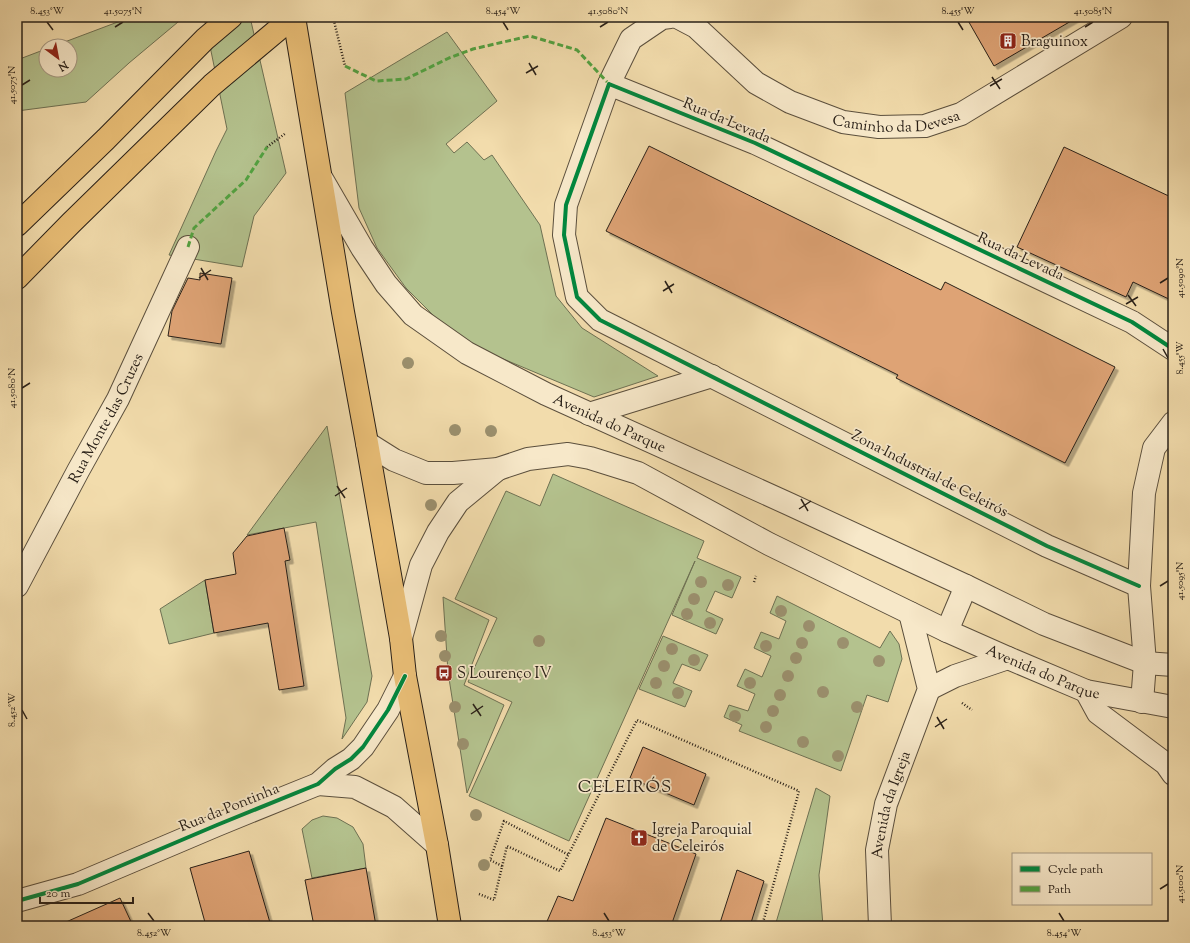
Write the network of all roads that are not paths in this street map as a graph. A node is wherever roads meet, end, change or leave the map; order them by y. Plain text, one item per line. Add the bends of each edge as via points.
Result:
1 (231, 17) edge
2 (293, 17) edge
3 (670, 17) edge
4 (677, 17) edge
5 (1121, 17) edge
6 (609, 84) junction
7 (320, 177) junction
8 (17, 225) edge
9 (188, 247) dead end
10 (17, 278) edge
11 (1173, 350) edge
12 (712, 376) junction
13 (589, 414) junction
14 (1173, 422) edge
15 (368, 443) junction
16 (498, 469) junction
17 (17, 586) edge
18 (966, 586) junction
19 (1139, 586) junction
20 (910, 613) junction
21 (947, 631) junction
22 (402, 638) junction
23 (1008, 658) junction
24 (1145, 663) junction
25 (1173, 665) edge
26 (405, 676) junction
27 (928, 689) junction
28 (1086, 691) junction
29 (1142, 702) junction
30 (1173, 707) edge
31 (1173, 774) edge
32 (318, 784) junction
33 (438, 845) junction
34 (17, 901) edge
35 (450, 926) edge
36 (880, 926) edge

1 - 8 main road via 205,39
2 - 7 main road
2 - 10 main road via 212,85
3 - 6 street via 662,18 631,39
4 - 5 street, Caminho da Devesa via 696,27 756,83 790,102 843,122 879,127 925,126 961,114
6 - 11 street, Rua da Levada via 755,143 1132,322
6 - 12 street via 566,205 564,235 577,297 600,320
7 - 13 street, Avenida do Parque via 386,284 413,315 467,353
7 - 15 main road
9 - 17 street, Rua Monte das Cruzes via 118,399
12 - 13 street
12 - 19 street, Zona Industrial de Celeirós via 1047,546
13 - 18 street, Avenida do Parque
14 - 19 street via 1154,448 1144,493
15 - 16 street, Avenida do Parque via 394,460 426,473
15 - 22 main road
16 - 20 street, Avenida do Parque via 528,458 568,454 638,473 769,544
16 - 22 street, Avenida do Parque via 458,502 438,532 421,565
18 - 21 street
18 - 24 street, Avenida do Parque via 1044,624
19 - 24 street
20 - 21 street, Avenida do Parque
20 - 27 street
21 - 23 street, Avenida do Parque
22 - 26 main road
23 - 27 street via 955,676
23 - 28 street, Avenida do Parque
24 - 25 street, Avenida do Parque
24 - 29 street
26 - 32 street, Rua da Pontinha via 388,710 364,748
26 - 33 main road
27 - 36 street, Avenida da Igreja via 886,804 876,850
28 - 29 street, Avenida do Parque
28 - 31 street via 1098,712 1166,764
29 - 30 street, Avenida do Parque
32 - 33 street, Rua da Pontinha via 355,787 394,807
32 - 34 street, Rua da Pontinha via 78,884
33 - 35 main road

